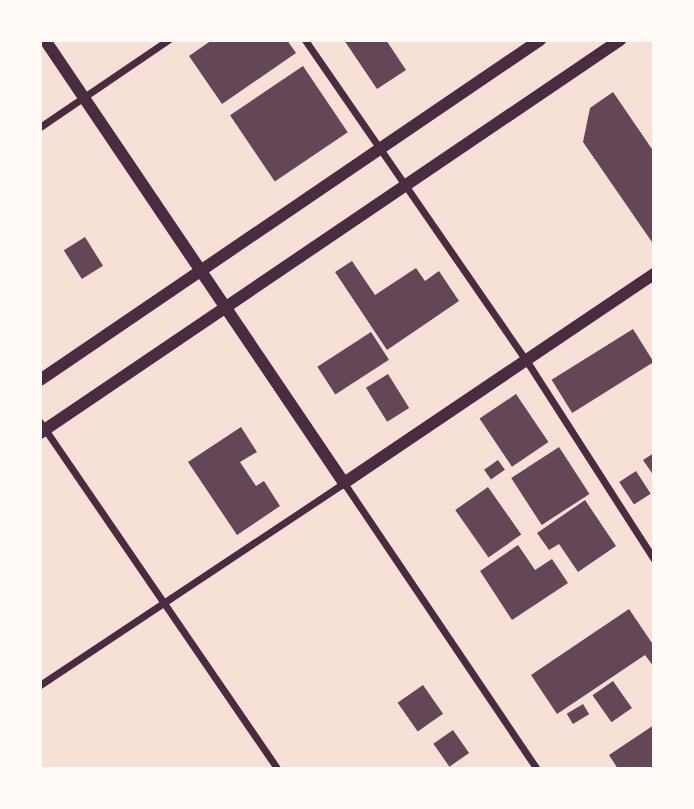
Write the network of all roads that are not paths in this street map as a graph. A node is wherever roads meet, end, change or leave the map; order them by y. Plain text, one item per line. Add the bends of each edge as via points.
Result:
1 (45, 40) edge
2 (168, 40) edge
3 (305, 40) edge
4 (540, 40) edge
5 (620, 40) edge
6 (84, 97) junction
7 (40, 127) edge
8 (378, 150) junction
9 (405, 187) junction
10 (201, 272) junction
11 (654, 274) edge
12 (226, 308) junction
13 (526, 360) junction
14 (40, 380) edge
15 (42, 428) edge
16 (344, 483) junction
17 (654, 559) edge
18 (164, 600) junction
19 (40, 684) edge
20 (278, 769) edge
21 (537, 769) edge

1 - 6 street
2 - 6 street
3 - 8 street
4 - 8 street
5 - 9 street
6 - 7 street
6 - 10 street
8 - 9 street
8 - 10 street
9 - 12 street
9 - 13 street
10 - 12 street
10 - 14 street
11 - 13 street
12 - 15 street
12 - 16 street
13 - 16 street
13 - 17 street
15 - 18 street
16 - 18 street
16 - 21 street
18 - 19 street
18 - 20 street

